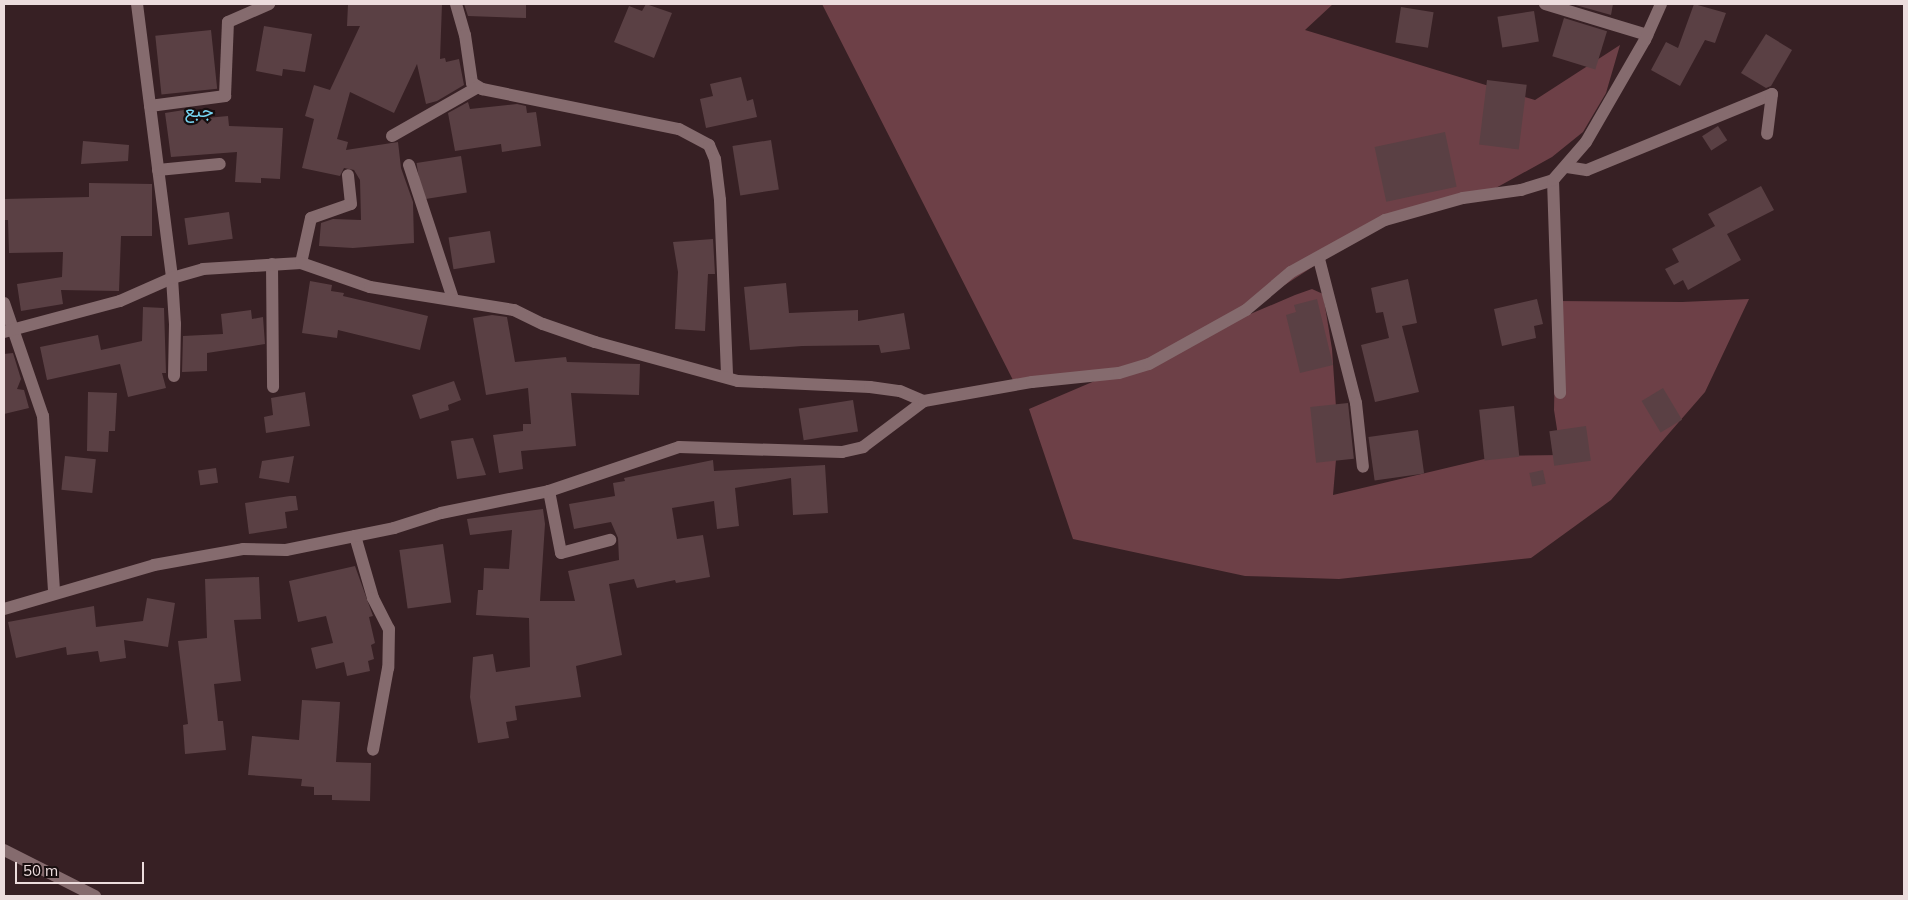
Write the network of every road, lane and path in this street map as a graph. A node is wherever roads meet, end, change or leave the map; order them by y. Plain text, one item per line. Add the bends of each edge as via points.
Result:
1 (137, 4) edge
2 (269, 4) edge
3 (456, 4) edge
4 (1545, 4) edge
5 (1661, 4) edge
6 (1647, 35) junction
7 (478, 87) junction
8 (150, 106) junction
9 (1767, 134) dead end
10 (392, 136) dead end
11 (220, 164) dead end
12 (409, 165) dead end
13 (1567, 167) junction
14 (158, 170) junction
15 (348, 175) dead end
16 (1553, 180) junction
17 (1319, 259) junction
18 (300, 263) junction
19 (272, 264) junction
20 (172, 278) junction
21 (453, 299) junction
22 (4, 303) edge
23 (9, 330) edge
24 (174, 376) dead end
25 (727, 377) junction
26 (273, 387) dead end
27 (1560, 393) dead end
28 (924, 401) junction
29 (1363, 467) dead end
30 (549, 491) junction
31 (355, 536) junction
32 (610, 540) dead end
33 (54, 592) junction
34 (4, 609) edge
35 (373, 750) dead end
36 (4, 850) edge
37 (95, 896) edge

1 - 8 street
2 - 8 street via 228,22 225,96
3 - 7 street via 465,35 472,83
4 - 6 street
5 - 6 street
6 - 13 street via 1586,142
7 - 10 street
7 - 25 street via 679,129 708,145 715,159 720,200
8 - 14 street
9 - 13 street via 1772,94 1587,170
11 - 14 street
12 - 21 street
13 - 16 street
14 - 20 street
15 - 18 street via 351,204 311,218
16 - 17 street via 1521,190 1463,198 1385,220
16 - 27 street
17 - 28 street via 1291,272 1246,310 1149,364 1118,373 1032,382
17 - 29 street via 1356,403
18 - 19 street
18 - 21 street via 370,288
19 - 20 street via 231,265
19 - 26 street
20 - 23 street via 120,301
20 - 24 street
21 - 25 street via 514,310 595,342
22 - 23 street
23 - 33 street via 43,416
25 - 28 street via 763,383 870,386 900,391
28 - 30 street via 863,447 842,452 680,447
30 - 31 street via 441,512 394,528
30 - 32 street via 561,552
31 - 33 street via 286,550 244,549 154,565
31 - 35 street via 373,598 389,629 388,668
33 - 34 street
36 - 37 street

